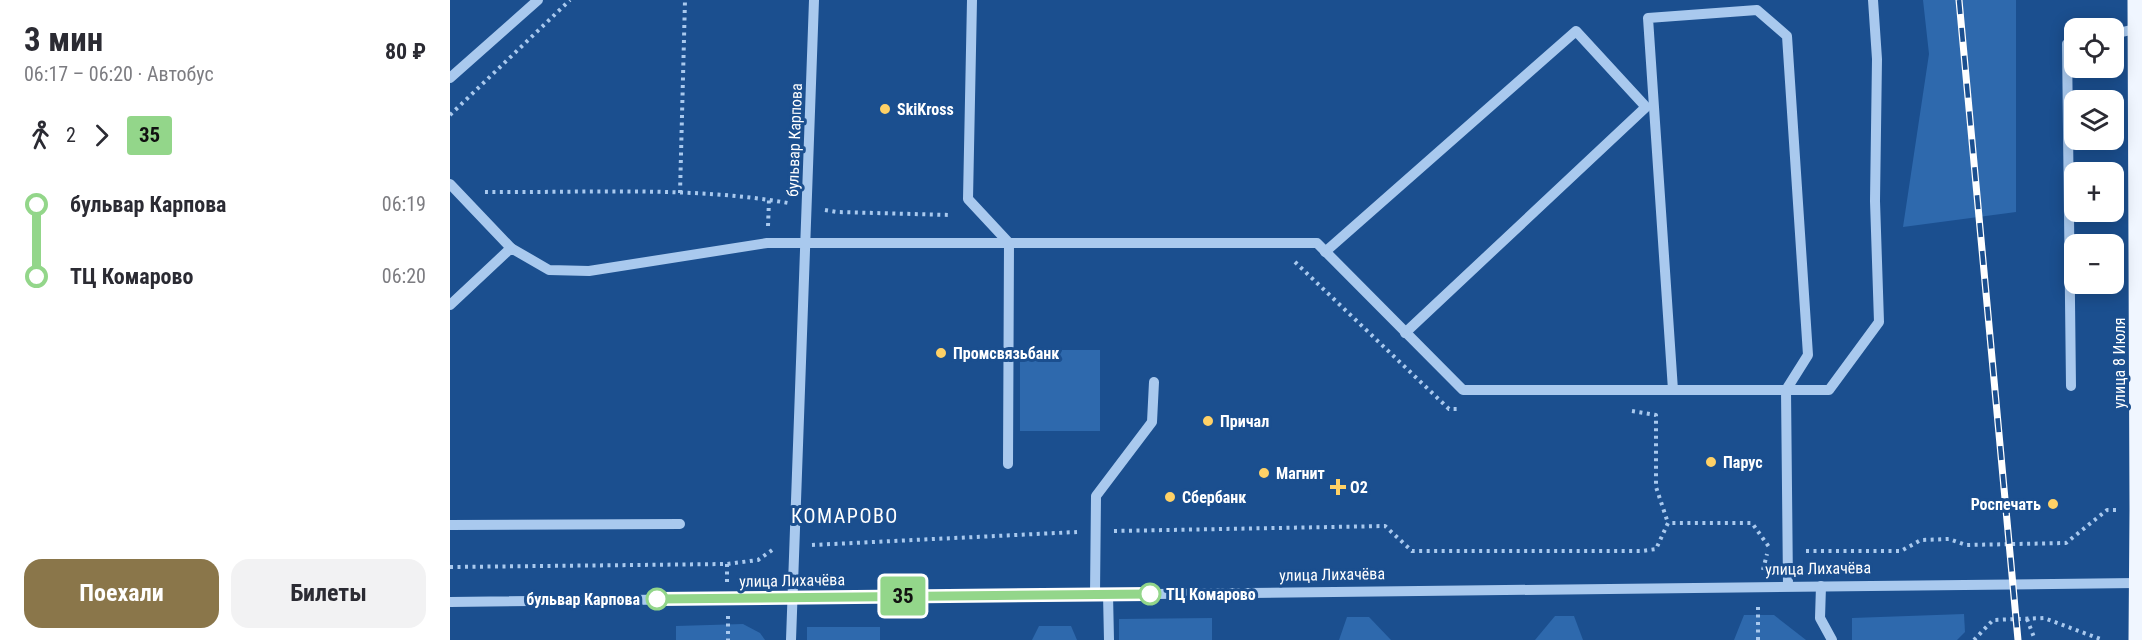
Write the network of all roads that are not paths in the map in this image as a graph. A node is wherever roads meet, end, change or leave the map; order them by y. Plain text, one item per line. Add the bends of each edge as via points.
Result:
1 (538, 0) edge
2 (814, 0) edge
3 (972, 0) edge
4 (1873, 0) edge
5 (2135, 0) edge
6 (2135, 29) junction
7 (2124, 32) edge
8 (450, 78) edge
9 (2067, 78) edge
10 (450, 184) edge
11 (805, 243) junction
12 (1010, 243) junction
13 (511, 248) junction
14 (1325, 252) junction
15 (450, 305) edge
16 (1405, 333) junction
17 (1154, 382) dead end
18 (2071, 386) dead end
19 (1673, 390) junction
20 (1786, 390) junction
21 (1008, 464) dead end
22 (680, 524) dead end
23 (450, 525) edge
24 (2139, 583) edge
25 (1788, 586) junction
26 (1821, 586) junction
27 (1095, 594) junction
28 (1108, 594) junction
29 (792, 598) junction
30 (450, 602) edge
31 (791, 640) edge
32 (1109, 640) edge
33 (1832, 640) edge
34 (2136, 640) edge

1 - 8 street
2 - 11 street, бульвар Карпова
3 - 12 street via 968,199
4 - 20 street via 1878,82 1875,201 1879,322 1829,390
5 - 6 main road, улица 8 Июля
6 - 7 street
6 - 24 main road, улица 8 Июля
9 - 18 street
10 - 13 street
11 - 12 street
11 - 13 street via 767,243 590,271 549,270
11 - 29 street, бульвар Карпова
12 - 14 street via 1317,243
12 - 21 street
13 - 15 street
14 - 16 street
14 - 16 street via 1576,31 1646,107
16 - 19 street via 1463,390
17 - 27 street via 1152,422 1096,496
19 - 20 street
19 - 20 street via 1648,18 1757,10 1787,36 1808,355
20 - 25 street
22 - 23 street
24 - 26 street, улица Лихачёва
24 - 34 main road, улица 8 Июля
25 - 26 street, улица Лихачёва
25 - 28 street, улица Лихачёва
26 - 33 street via 1820,618
27 - 28 street, улица Лихачёва
27 - 29 street, улица Лихачёва
28 - 32 street
29 - 30 street, улица Лихачёва
29 - 31 street, бульвар Карпова

